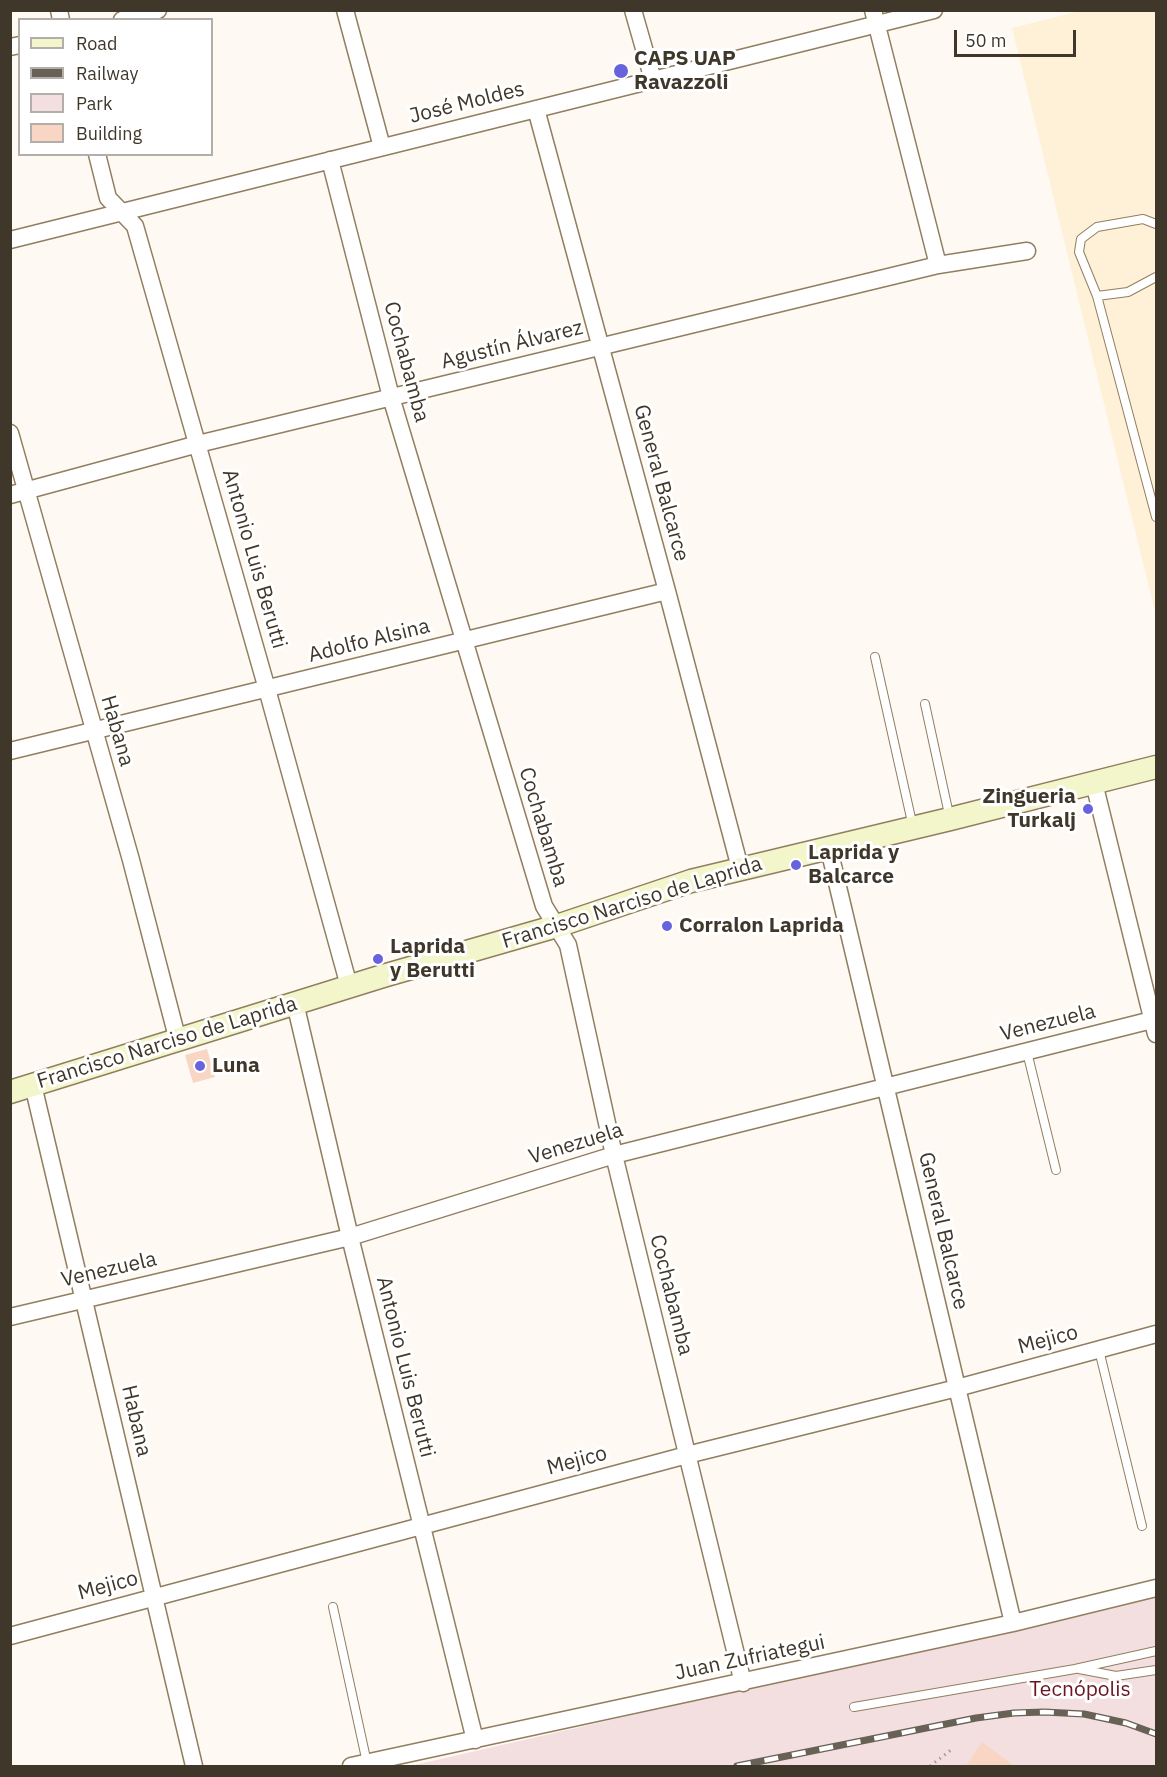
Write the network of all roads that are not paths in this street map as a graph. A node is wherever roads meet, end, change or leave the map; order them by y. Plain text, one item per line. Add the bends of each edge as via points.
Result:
1 (158, 10) edge
2 (345, 10) edge
3 (633, 10) edge
4 (934, 10) edge
5 (129, 18) edge
6 (875, 18) edge
7 (653, 80) junction
8 (536, 109) junction
9 (382, 147) junction
10 (98, 156) edge
11 (330, 160) junction
12 (121, 212) junction
13 (1156, 224) edge
14 (10, 240) edge
15 (1027, 251) dead end
16 (938, 265) junction
17 (1156, 277) edge
18 (1096, 296) junction
19 (600, 347) junction
20 (391, 397) junction
21 (10, 433) edge
22 (198, 444) junction
23 (18, 493) edge
24 (1156, 517) edge
25 (667, 591) junction
26 (464, 640) junction
27 (875, 657) dead end
28 (267, 688) junction
29 (925, 704) dead end
30 (94, 731) junction
31 (10, 751) edge
32 (1156, 767) edge
33 (1094, 783) junction
34 (950, 819) junction
35 (913, 828) junction
36 (829, 849) junction
37 (740, 868) junction
38 (557, 926) junction
39 (349, 986) junction
40 (295, 1003) junction
41 (1155, 1024) edge
42 (178, 1041) junction
43 (1028, 1052) junction
44 (33, 1085) junction
45 (886, 1088) junction
46 (10, 1092) edge
47 (614, 1155) junction
48 (1056, 1170) dead end
49 (350, 1237) junction
50 (84, 1298) junction
51 (10, 1317) edge
52 (1156, 1334) edge
53 (1099, 1350) junction
54 (957, 1388) junction
55 (687, 1455) junction
56 (421, 1526) junction
57 (1142, 1526) dead end
58 (1156, 1588) edge
59 (153, 1597) junction
60 (333, 1607) dead end
61 (1013, 1623) junction
62 (10, 1636) edge
63 (1156, 1651) edge
64 (1076, 1669) junction
65 (1156, 1671) edge
66 (743, 1683) junction
67 (854, 1707) dead end
68 (475, 1740) junction
69 (359, 1765) edge
70 (194, 1767) edge

1 - 5 street
2 - 9 street
3 - 7 street
4 - 6 street, José Moldes
6 - 7 street, José Moldes
6 - 16 street
7 - 8 street, José Moldes
8 - 9 street, José Moldes
8 - 19 street, General Balcarce
9 - 11 street, José Moldes
10 - 12 street, Antonio Luis Berutti via 108,198
11 - 12 street, José Moldes
11 - 20 street, Cochabamba
12 - 14 street, José Moldes
12 - 22 street, Antonio Luis Berutti via 135,226
13 - 18 lane via 1143,219 1097,227 1082,239 1079,252
15 - 16 street, Agustín Álvarez
16 - 19 street, Agustín Álvarez
17 - 18 lane via 1128,292
18 - 24 lane
19 - 20 street, Agustín Álvarez
19 - 25 street, General Balcarce
20 - 22 street, Agustín Álvarez
20 - 26 street, Cochabamba
21 - 23 street, Habana
22 - 23 street, Agustín Álvarez
22 - 28 street, Antonio Luis Berutti
23 - 30 street, Habana
25 - 26 street, Adolfo Alsina
25 - 37 street, General Balcarce
26 - 28 street, Adolfo Alsina
26 - 38 street, Cochabamba via 544,906
27 - 35 lane
28 - 30 street, Adolfo Alsina
28 - 39 street, Antonio Luis Berutti
29 - 34 lane
30 - 31 street, Adolfo Alsina
30 - 42 street, Habana
32 - 33 main road, Francisco Narciso de Laprida
33 - 34 main road, Francisco Narciso de Laprida
33 - 41 street
34 - 35 main road, Francisco Narciso de Laprida
35 - 36 main road, Francisco Narciso de Laprida
36 - 37 main road, Francisco Narciso de Laprida
36 - 45 street, General Balcarce
37 - 38 main road, Francisco Narciso de Laprida via 691,880
38 - 39 main road, Francisco Narciso de Laprida
38 - 47 street, Cochabamba via 568,945
39 - 40 main road, Francisco Narciso de Laprida
40 - 42 main road, Francisco Narciso de Laprida
40 - 49 street, Antonio Luis Berutti
41 - 43 street, Venezuela
42 - 44 main road, Francisco Narciso de Laprida
43 - 45 street, Venezuela
43 - 48 lane
44 - 46 main road, Francisco Narciso de Laprida
44 - 50 street, Habana
45 - 47 street, Venezuela
45 - 54 street, General Balcarce
47 - 49 street, Venezuela
47 - 55 street, Cochabamba
49 - 50 street, Venezuela
49 - 56 street, Antonio Luis Berutti
50 - 51 street, Venezuela
50 - 59 street, Habana
52 - 53 street, Mejico
53 - 54 street, Mejico
53 - 57 lane
54 - 55 street, Mejico
54 - 61 street, General Balcarce
55 - 56 street, Mejico
55 - 66 street, Cochabamba
56 - 59 street, Mejico
56 - 68 street, Antonio Luis Berutti
58 - 61 street, Juan Zufriategui
59 - 62 street, Mejico
59 - 70 street, Habana
60 - 69 lane
61 - 66 street, Juan Zufriategui
63 - 64 lane
64 - 65 lane via 1116,1676
64 - 67 lane
66 - 68 street, Juan Zufriategui
68 - 69 street, Juan Zufriategui

